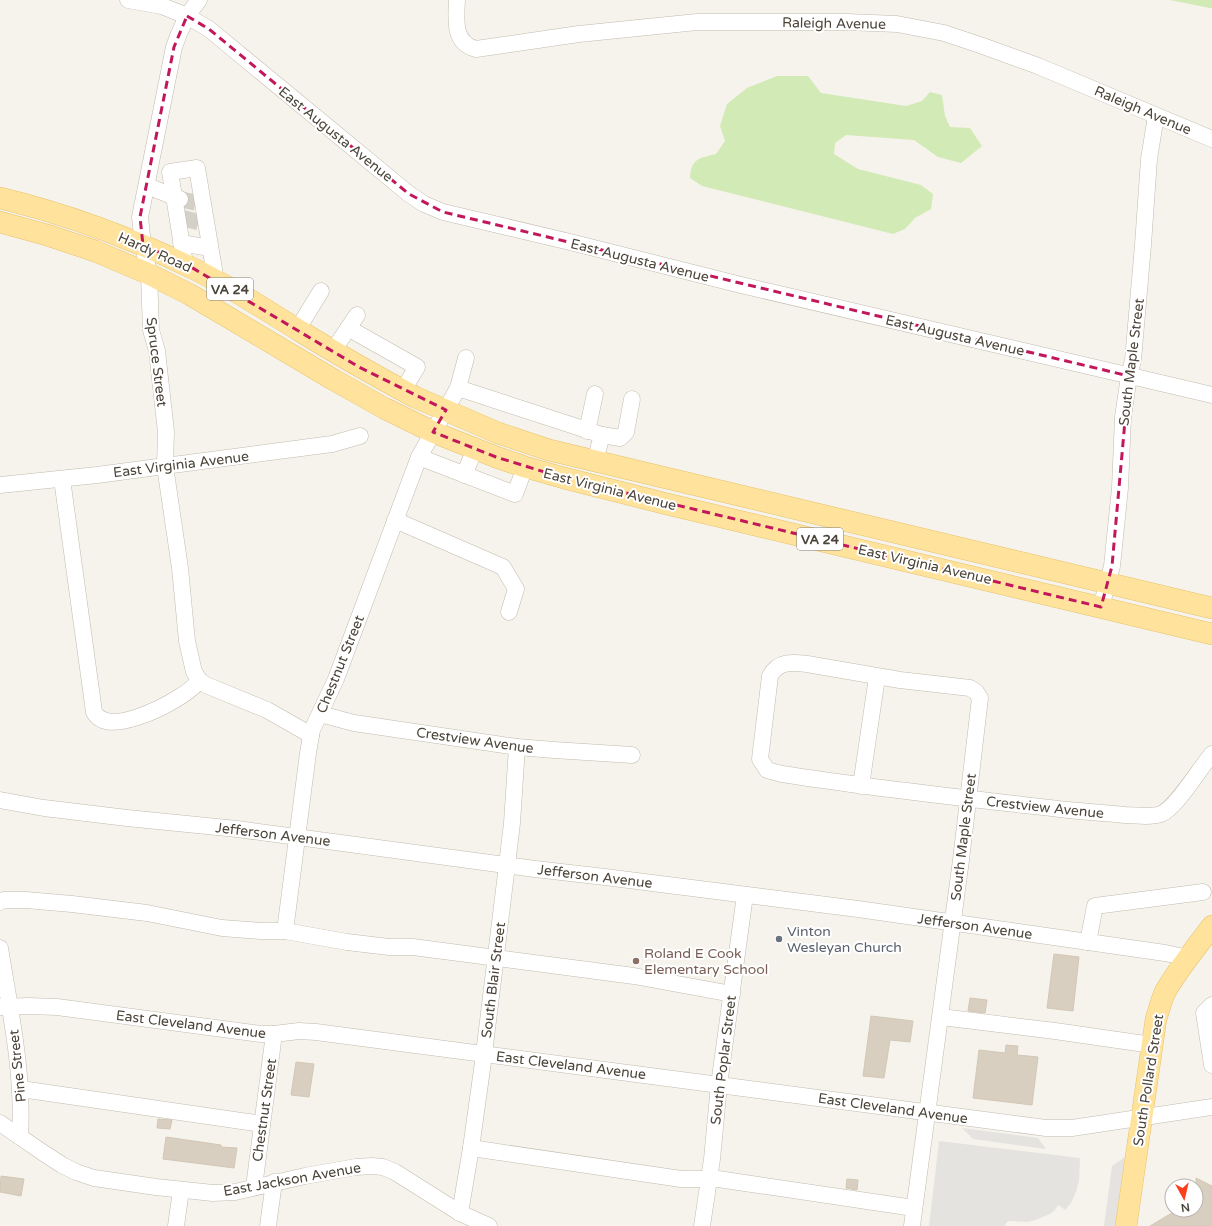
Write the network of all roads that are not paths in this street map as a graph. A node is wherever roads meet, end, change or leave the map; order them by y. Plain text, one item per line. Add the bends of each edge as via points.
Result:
1 (128, 0) edge
2 (199, 0) edge
3 (457, 0) edge
4 (187, 16) junction
5 (1156, 116) junction
6 (1212, 139) edge
7 (147, 186) junction
8 (0, 198) edge
9 (177, 198) junction
10 (0, 222) edge
11 (181, 243) junction
12 (143, 245) junction
13 (210, 248) junction
14 (185, 264) junction
15 (149, 274) junction
16 (216, 281) junction
17 (321, 291) dead end
18 (356, 315) dead end
19 (348, 328) junction
20 (297, 330) junction
21 (334, 351) junction
22 (466, 358) dead end
23 (1128, 376) junction
24 (458, 388) junction
25 (403, 390) junction
26 (595, 394) dead end
27 (1212, 395) edge
28 (632, 399) dead end
29 (446, 410) junction
30 (432, 432) junction
31 (595, 433) junction
32 (360, 436) dead end
33 (475, 449) junction
34 (419, 457) junction
35 (595, 461) junction
36 (165, 466) junction
37 (525, 467) junction
38 (464, 475) junction
39 (62, 479) junction
40 (0, 486) edge
41 (395, 520) junction
42 (1108, 584) junction
43 (1101, 607) junction
44 (1212, 608) edge
45 (509, 612) dead end
46 (1212, 634) edge
47 (877, 676) junction
48 (200, 681) junction
49 (320, 714) junction
50 (311, 735) junction
51 (517, 746) junction
52 (1212, 754) edge
53 (632, 755) dead end
54 (861, 786) junction
55 (968, 799) junction
56 (0, 800) edge
57 (298, 837) junction
58 (507, 865) junction
59 (1203, 892) dead end
60 (745, 895) junction
61 (0, 902) edge
62 (952, 923) junction
63 (1212, 926) edge
64 (285, 931) junction
65 (1088, 942) junction
66 (0, 948) edge
67 (496, 958) junction
68 (1189, 958) junction
69 (732, 994) junction
70 (1212, 1005) edge
71 (5, 1007) edge
72 (940, 1017) junction
73 (274, 1034) junction
74 (1152, 1045) junction
75 (484, 1054) junction
76 (1212, 1065) edge
77 (719, 1084) junction
78 (20, 1089) junction
79 (1212, 1107) edge
80 (928, 1113) junction
81 (1142, 1117) junction
82 (0, 1123) edge
83 (262, 1124) junction
84 (20, 1137) junction
85 (471, 1148) junction
86 (709, 1179) junction
87 (274, 1182) junction
88 (254, 1187) junction
89 (182, 1190) junction
90 (914, 1208) junction
91 (460, 1213) junction
92 (176, 1226) edge
93 (268, 1226) edge
94 (489, 1226) edge
95 (702, 1226) edge
96 (912, 1226) edge
97 (1126, 1226) edge

1 - 4 street, East Augusta Avenue via 162,6
2 - 4 street, Spruce Street
3 - 5 street, Raleigh Avenue via 458,35 468,47 476,49 579,34 697,22 897,24 980,45 1038,66
4 - 7 street, Spruce Street via 174,46
4 - 23 street, East Augusta Avenue via 209,29 409,194 443,212
5 - 6 street, Raleigh Avenue
5 - 23 street, South Maple Street via 1149,159 1133,360
7 - 9 street
7 - 12 street, Spruce Street via 140,217
8 - 12 main road, Hardy Road / VA 24 via 87,223
9 - 11 street
9 - 13 street via 170,172 197,168 200,203
10 - 15 main road, Hardy Road / VA 24 via 48,235
11 - 13 street
11 - 14 street
12 - 14 main road, Hardy Road / VA 24
12 - 15 street, Spruce Street
13 - 16 street
14 - 16 main road, Hardy Road / VA 24
15 - 30 main road, Hardy Road / VA 24 via 189,294 384,408
15 - 36 street, Spruce Street via 151,330 157,351 166,432
16 - 20 main road, Hardy Road / VA 24
17 - 20 street
18 - 19 street
19 - 21 street
19 - 25 street via 417,367
20 - 21 main road, Hardy Road / VA 24
21 - 25 main road, Hardy Road / VA 24
22 - 24 street, Chestnut Street
23 - 27 street, East Augusta Avenue
23 - 42 street, South Maple Street via 1123,417 1120,488
24 - 29 street, Chestnut Street
24 - 31 street
25 - 29 main road, Hardy Road / VA 24
26 - 31 street
28 - 31 street via 626,432 620,438
29 - 30 street, Chestnut Street
29 - 35 main road, East Virginia Avenue / VA 24 via 498,433 549,450
30 - 33 main road, East Virginia Avenue / VA 24
30 - 34 street, Chestnut Street
31 - 35 street
32 - 36 street, East Virginia Avenue via 332,444
33 - 37 main road, East Virginia Avenue / VA 24
33 - 38 street
34 - 38 street
34 - 41 street, Chestnut Street
35 - 42 main road, East Virginia Avenue / VA 24
36 - 39 street, East Virginia Avenue
36 - 48 street, Spruce Street via 180,568 187,641 192,668
37 - 38 street via 515,494
37 - 43 main road, East Virginia Avenue / VA 24 via 663,503
39 - 40 street, East Virginia Avenue
39 - 48 street via 96,716 107,722 139,717 181,696
41 - 45 street via 503,567 516,589
41 - 49 street, Chestnut Street via 336,679
42 - 43 street, South Maple Street
42 - 44 main road, East Virginia Avenue / VA 24
43 - 46 main road, East Virginia Avenue / VA 24
47 - 54 street
47 - 54 street, Crestview Avenue via 791,662 778,666 770,676 760,760 768,770
47 - 55 street, South Maple Street via 970,688 976,692 980,698
48 - 50 street via 267,710
49 - 50 street, Chestnut Street
49 - 51 street, Crestview Avenue via 354,723
50 - 57 street, Chestnut Street
51 - 53 street, Crestview Avenue
51 - 58 street, South Blair Street
52 - 55 street, Crestview Avenue via 1175,803 1161,814 1151,816
54 - 55 street, Crestview Avenue
55 - 62 street, South Maple Street
56 - 57 street, Jefferson Avenue via 44,808
57 - 58 street, Jefferson Avenue
57 - 64 street, Chestnut Street
58 - 60 street, Jefferson Avenue
58 - 67 street, South Blair Street
59 - 65 street via 1095,906
60 - 62 street, Jefferson Avenue
60 - 69 street, South Poplar Street
61 - 64 street via 26,900 72,904 146,913 222,928 261,932
62 - 65 street, Jefferson Avenue
62 - 72 street, South Maple Street
63 - 68 main road, South Pollard Street
64 - 67 street via 347,942 413,947
65 - 68 street, Jefferson Avenue
66 - 71 street, Pine Street
67 - 69 street via 634,976
67 - 75 street, South Blair Street
68 - 74 main road, South Pollard Street via 1164,994 1156,1019
69 - 77 street, South Poplar Street
70 - 76 street via 1204,1013
71 - 73 street, East Cleveland Avenue via 56,1007
71 - 78 street, Pine Street
72 - 74 street
72 - 80 street, South Maple Street
73 - 75 street, East Cleveland Avenue via 304,1031
73 - 83 street, Chestnut Street
74 - 81 main road, South Pollard Street
75 - 77 street, East Cleveland Avenue
75 - 85 street, South Blair Street
77 - 80 street, East Cleveland Avenue
77 - 86 street, South Poplar Street
78 - 83 street
78 - 84 street, Pine Street
79 - 81 street, East Cleveland Avenue
80 - 81 street, East Cleveland Avenue via 1058,1129
80 - 90 street, South Maple Street
81 - 97 main road, South Pollard Street
82 - 84 street, East Jackson Avenue
83 - 88 street, Chestnut Street
84 - 89 street, East Jackson Avenue via 62,1165 94,1178
85 - 86 street via 681,1178
85 - 91 street, South Blair Street
86 - 90 street
86 - 95 street, South Poplar Street
87 - 88 street, East Jackson Avenue
87 - 91 street, East Jackson Avenue via 356,1167 383,1167
87 - 93 street
88 - 89 street, East Jackson Avenue via 235,1192 213,1193
89 - 92 street
90 - 96 street, South Maple Street
91 - 94 street, East Jackson Avenue

